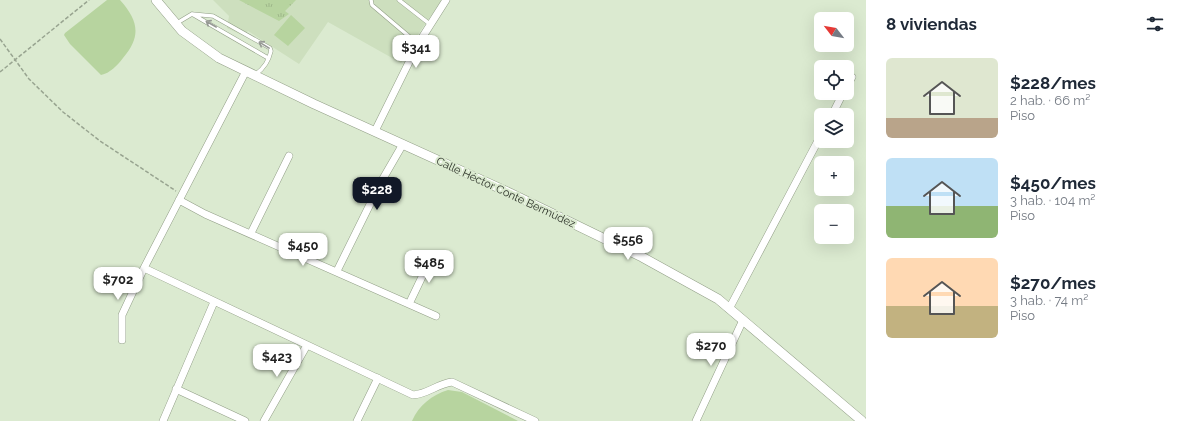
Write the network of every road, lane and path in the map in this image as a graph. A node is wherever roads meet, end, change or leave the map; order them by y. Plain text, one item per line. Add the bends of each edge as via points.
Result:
1 (89, 0) edge
2 (156, 0) edge
3 (371, 0) edge
4 (399, 0) edge
5 (446, 0) edge
6 (192, 14) junction
7 (176, 24) junction
8 (431, 25) junction
9 (0, 39) edge
10 (418, 44) junction
11 (268, 58) junction
12 (15, 60) junction
13 (246, 71) junction
14 (0, 72) edge
15 (256, 75) junction
16 (375, 131) junction
17 (403, 144) junction
18 (814, 148) edge
19 (289, 156) dead end
20 (180, 197) junction
21 (251, 233) junction
22 (432, 256) dead end
23 (144, 268) junction
24 (337, 272) junction
25 (214, 302) junction
26 (409, 304) junction
27 (729, 309) junction
28 (436, 316) dead end
29 (743, 320) junction
30 (122, 340) dead end
31 (307, 345) junction
32 (378, 378) junction
33 (176, 389) junction
34 (163, 421) edge
35 (245, 421) edge
36 (264, 421) edge
37 (357, 421) edge
38 (535, 421) edge
39 (696, 421) edge
40 (862, 421) edge

1 - 12 path
2 - 7 street, Calle Héctor Conte Bermúdez
3 - 10 lane via 372,5
4 - 8 lane
5 - 8 street
6 - 7 lane
11 -> 6 lane
11 -> 6 lane via 271,50 264,45 213,16
7 - 13 street, Calle Héctor Conte Bermúdez via 219,58
8 - 10 street
9 - 12 path
10 - 16 street
11 - 15 lane
12 - 14 path
12 - 20 path via 29,79 63,112
13 - 15 street, Calle Héctor Conte Bermúdez
13 - 20 street
15 - 16 street, Calle Héctor Conte Bermúdez
16 - 17 street, Calle Héctor Conte Bermúdez
17 - 24 street via 381,182
17 - 27 street, Calle Héctor Conte Bermúdez via 642,256 718,299
18 - 27 street
19 - 21 street
20 - 21 street via 204,214
20 - 23 street
21 - 24 street
22 - 26 street
23 - 25 street
23 - 30 street via 122,315
24 - 26 street
25 - 31 street
25 - 33 street
26 - 28 street
27 - 29 street, Calle Héctor Conte Bermúdez
29 - 39 street
29 - 40 street, Calle Héctor Conte Bermúdez
31 - 32 street
31 - 36 street
32 - 37 street
32 - 38 street via 413,395 427,392 440,383 452,382
33 - 34 street
33 - 35 street

